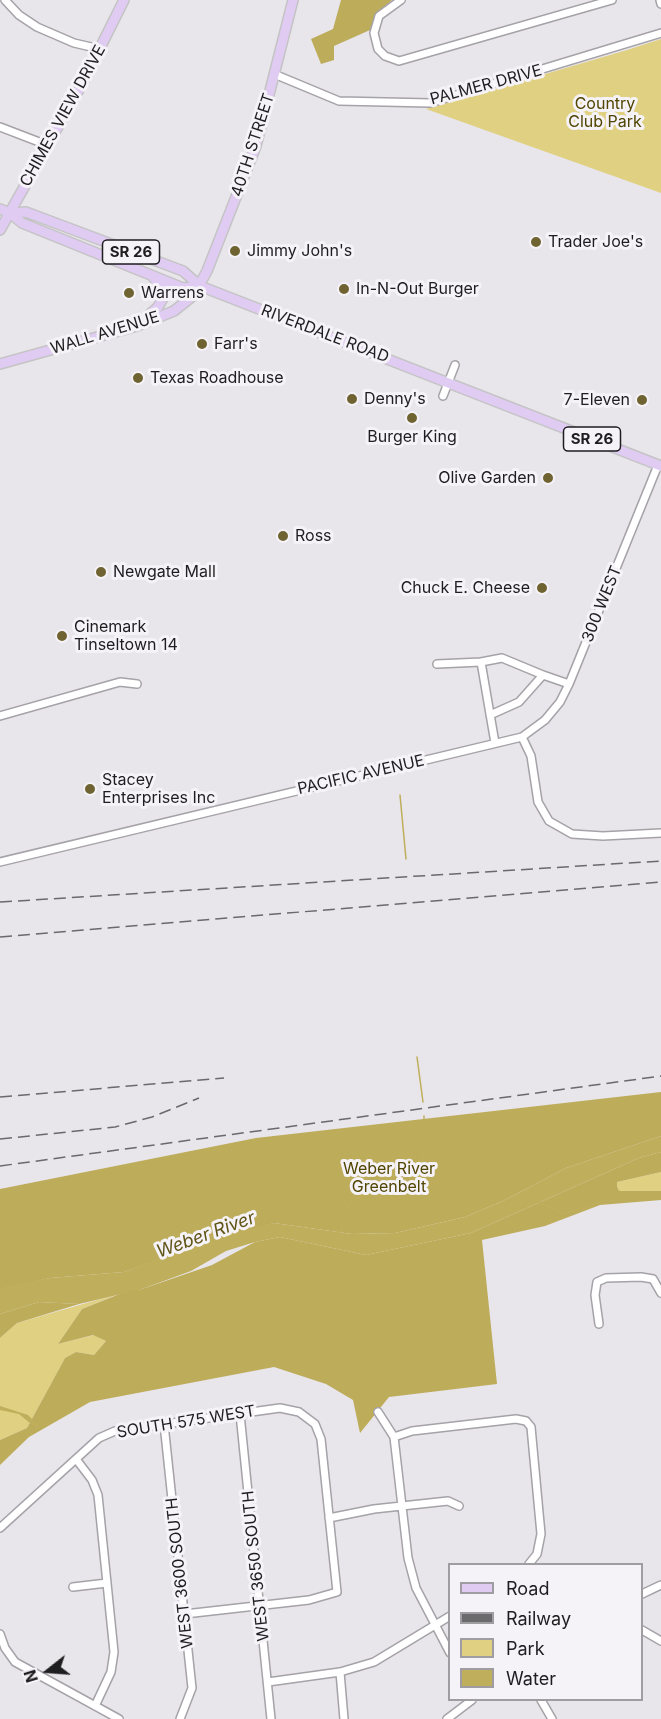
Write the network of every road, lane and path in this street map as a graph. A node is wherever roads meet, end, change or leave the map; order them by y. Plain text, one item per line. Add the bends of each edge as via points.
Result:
1 (5, 0) edge
2 (124, 0) edge
3 (293, 0) edge
4 (401, 0) edge
5 (612, 0) edge
6 (660, 0) edge
7 (661, 4) edge
8 (661, 33) edge
9 (100, 49) junction
10 (274, 75) junction
11 (0, 127) edge
12 (47, 146) junction
13 (0, 209) edge
14 (10, 213) junction
15 (0, 230) edge
16 (152, 275) junction
17 (200, 286) junction
18 (137, 326) junction
19 (0, 364) edge
20 (455, 365) dead end
21 (443, 381) junction
22 (442, 396) dead end
23 (660, 463) edge
24 (481, 662) junction
25 (437, 664) dead end
26 (543, 675) junction
27 (137, 684) dead end
28 (569, 684) junction
29 (490, 715) junction
30 (0, 716) edge
31 (522, 737) junction
32 (495, 743) junction
33 (661, 833) edge
34 (0, 862) edge
35 (661, 1293) edge
36 (599, 1324) dead end
37 (378, 1412) dead end
38 (240, 1414) junction
39 (164, 1424) junction
40 (394, 1437) junction
41 (76, 1459) junction
42 (403, 1506) junction
43 (459, 1506) dead end
44 (329, 1518) junction
45 (0, 1528) edge
46 (529, 1563) edge
47 (107, 1583) junction
48 (661, 1585) edge
49 (73, 1587) dead end
50 (643, 1594) edge
51 (260, 1606) junction
52 (184, 1614) junction
53 (448, 1617) edge
54 (435, 1625) junction
55 (643, 1631) edge
56 (0, 1634) edge
57 (661, 1641) edge
58 (448, 1649) edge
59 (340, 1672) junction
60 (268, 1682) junction
61 (471, 1701) edge
62 (542, 1701) edge
63 (95, 1706) junction
64 (119, 1719) edge
65 (180, 1719) edge
66 (271, 1719) edge
67 (344, 1719) edge
68 (447, 1719) edge
69 (552, 1719) edge

1 - 9 street via 37,27
2 - 9 main road, CHIMES VIEW DRIVE
3 - 10 main road, 40TH STREET
4 - 5 street via 379,15 374,33 378,49 399,61
6 - 7 street
8 - 10 street, PALMER DRIVE via 430,102 339,101
9 - 12 main road, CHIMES VIEW DRIVE
10 - 17 main road, 40TH STREET via 252,156
11 - 12 street
12 - 14 main road, CHIMES VIEW DRIVE
13 - 14 main road, SR 26
14 - 15 main road, CHIMES VIEW DRIVE
14 - 16 main road, SR 26 via 22,223
14 - 17 main road, SR 26 via 26,212 183,271
16 - 17 main road, SR 26 via 183,288
16 - 18 main road via 162,288 163,298
17 - 18 main road, WALL AVENUE via 184,305
17 - 21 main road, RIVERDALE ROAD / SR 26
18 - 19 main road, WALL AVENUE
20 - 21 street
21 - 22 street
21 - 23 main road, SR 26
23 - 28 street, 300 WEST
24 - 25 street
24 - 26 street via 502,658
24 - 29 street
26 - 28 street
26 - 29 street via 519,702
27 - 30 street via 120,682
28 - 31 street, 300 WEST via 545,720
29 - 32 street
31 - 32 street, PACIFIC AVENUE
31 - 33 street via 531,756 538,802 549,822 572,834
32 - 34 street, PACIFIC AVENUE
35 - 36 street via 653,1279 606,1278 597,1282
37 - 40 street
38 - 39 street, SOUTH 575 WEST
38 - 44 street, SOUTH 575 WEST via 280,1408 299,1412 315,1424 321,1439
38 - 51 street, WEST 3650 SOUTH
39 - 41 street, SOUTH 575 WEST via 115,1431 99,1438
39 - 52 street, WEST 3600 SOUTH
40 - 42 street
40 - 46 street via 412,1431 526,1421 531,1428 541,1534 537,1554
41 - 45 street, SOUTH 575 WEST
41 - 47 street via 98,1495
42 - 43 street via 448,1501
42 - 44 street
42 - 54 street via 408,1558 416,1588
44 - 51 street via 337,1592
47 - 49 street
47 - 63 street via 114,1652 111,1672
48 - 50 street
51 - 52 street
51 - 60 street, WEST 3650 SOUTH
52 - 65 street, WEST 3600 SOUTH via 192,1688
53 - 54 street
54 - 58 street
54 - 59 street via 374,1662
55 - 57 street
56 - 63 street via 15,1662
59 - 60 street
59 - 67 street
60 - 66 street, WEST 3650 SOUTH
61 - 68 street
62 - 69 street
63 - 64 street

